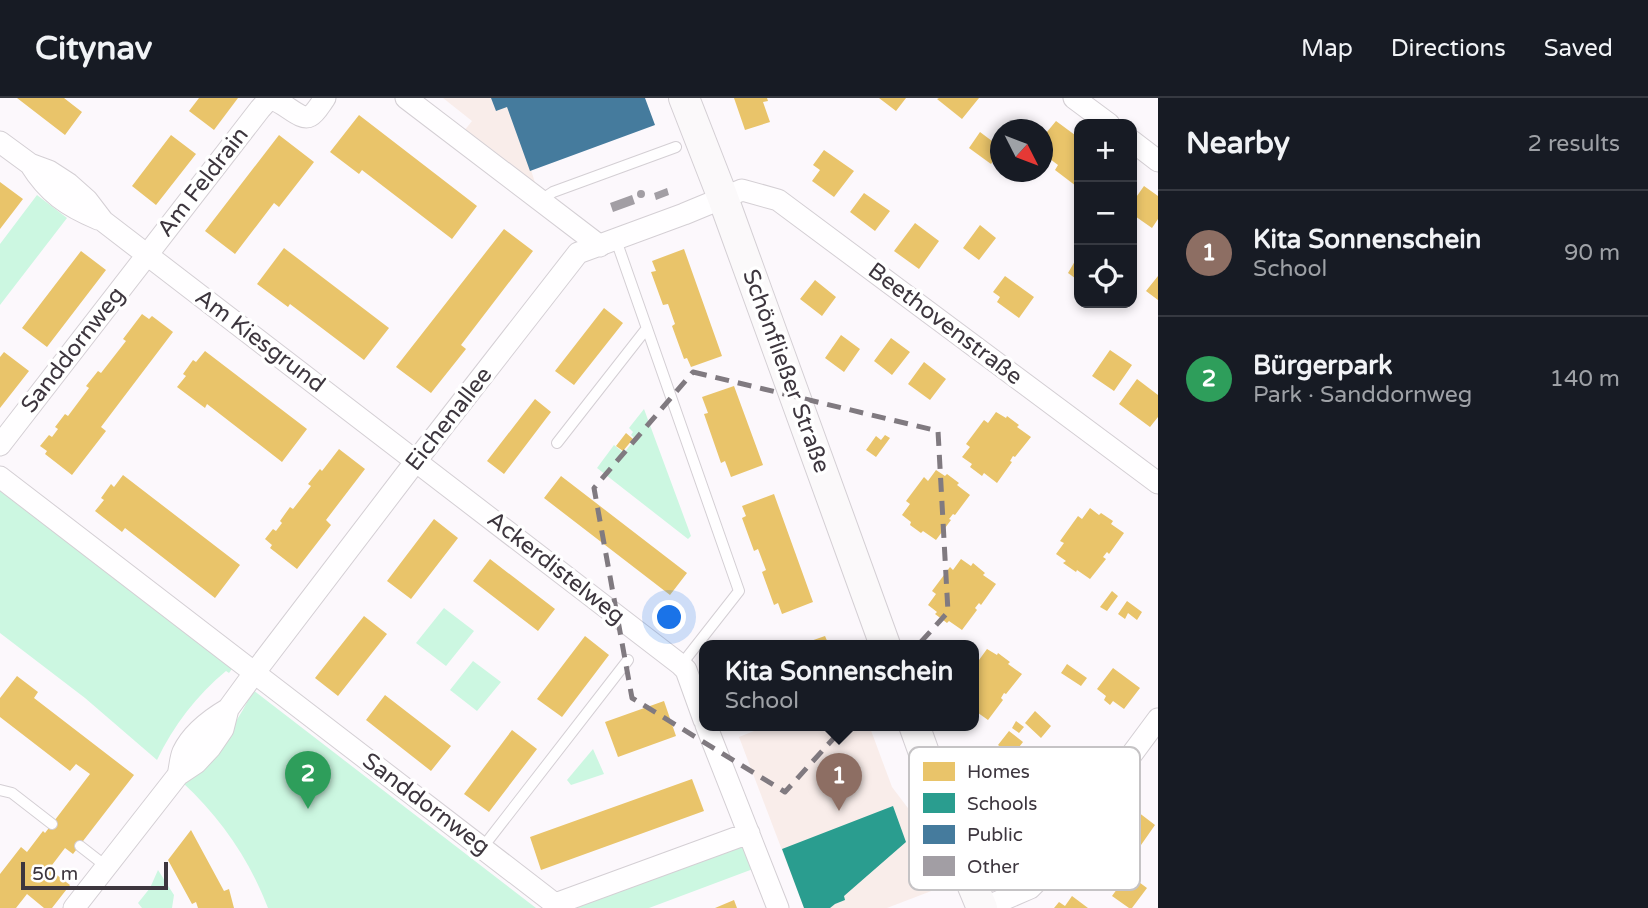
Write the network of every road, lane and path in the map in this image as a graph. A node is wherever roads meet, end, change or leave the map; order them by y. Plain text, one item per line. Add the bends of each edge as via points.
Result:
1 (325, 98) edge
2 (406, 98) edge
3 (684, 98) edge
4 (1074, 98) edge
5 (1102, 119) edge
6 (0, 142) edge
7 (1137, 145) edge
8 (676, 147) dead end
9 (1158, 160) edge
10 (723, 198) junction
11 (541, 200) junction
12 (608, 243) junction
13 (146, 254) junction
14 (647, 328) junction
15 (557, 443) dead end
16 (0, 445) edge
17 (416, 461) junction
18 (0, 477) edge
19 (1158, 483) edge
20 (701, 640) edge
21 (883, 640) edge
22 (699, 642) edge
23 (628, 660) dead end
24 (681, 665) junction
25 (255, 672) junction
26 (699, 706) edge
27 (1158, 719) edge
28 (708, 731) edge
29 (1137, 747) edge
30 (0, 790) edge
31 (52, 824) dead end
32 (749, 833) junction
33 (80, 846) dead end
34 (483, 847) junction
35 (107, 867) junction
36 (975, 890) edge
37 (1025, 890) edge
38 (74, 908) edge
39 (778, 908) edge
40 (983, 908) edge

1 - 13 street, Am Feldrain via 306,117 270,99
2 - 11 street
3 - 10 main road, Schönfließer Straße
4 - 5 street
6 - 13 street, Am Kiesgrund via 69,184 103,221
7 - 9 street
8 - 11 lane
10 - 12 street, Eichenallee
10 - 19 street, Beethovenstraße via 742,190 778,200
10 - 21 main road, Schönfließer Straße
11 - 12 street
12 - 14 lane
12 - 17 street, Eichenallee via 578,253
13 - 16 street, Sanddornweg
13 - 17 street, Am Kiesgrund
14 - 15 lane
14 - 20 lane via 739,591
17 - 24 street, Ackerdistelweg
17 - 25 street, Eichenallee
18 - 25 street, Sanddornweg
22 - 24 lane
23 - 34 lane
24 - 26 street, Ackerdistelweg
25 - 34 street, Sanddornweg
25 - 35 street, Eichenallee via 228,709 223,729 210,748 178,775
27 - 29 street
28 - 32 street
30 - 31 lane via 12,793
32 - 34 street, Sanddornweg via 555,904
32 - 39 street
33 - 35 lane
35 - 38 street, Eichenallee
36 - 40 main road
37 - 40 street

